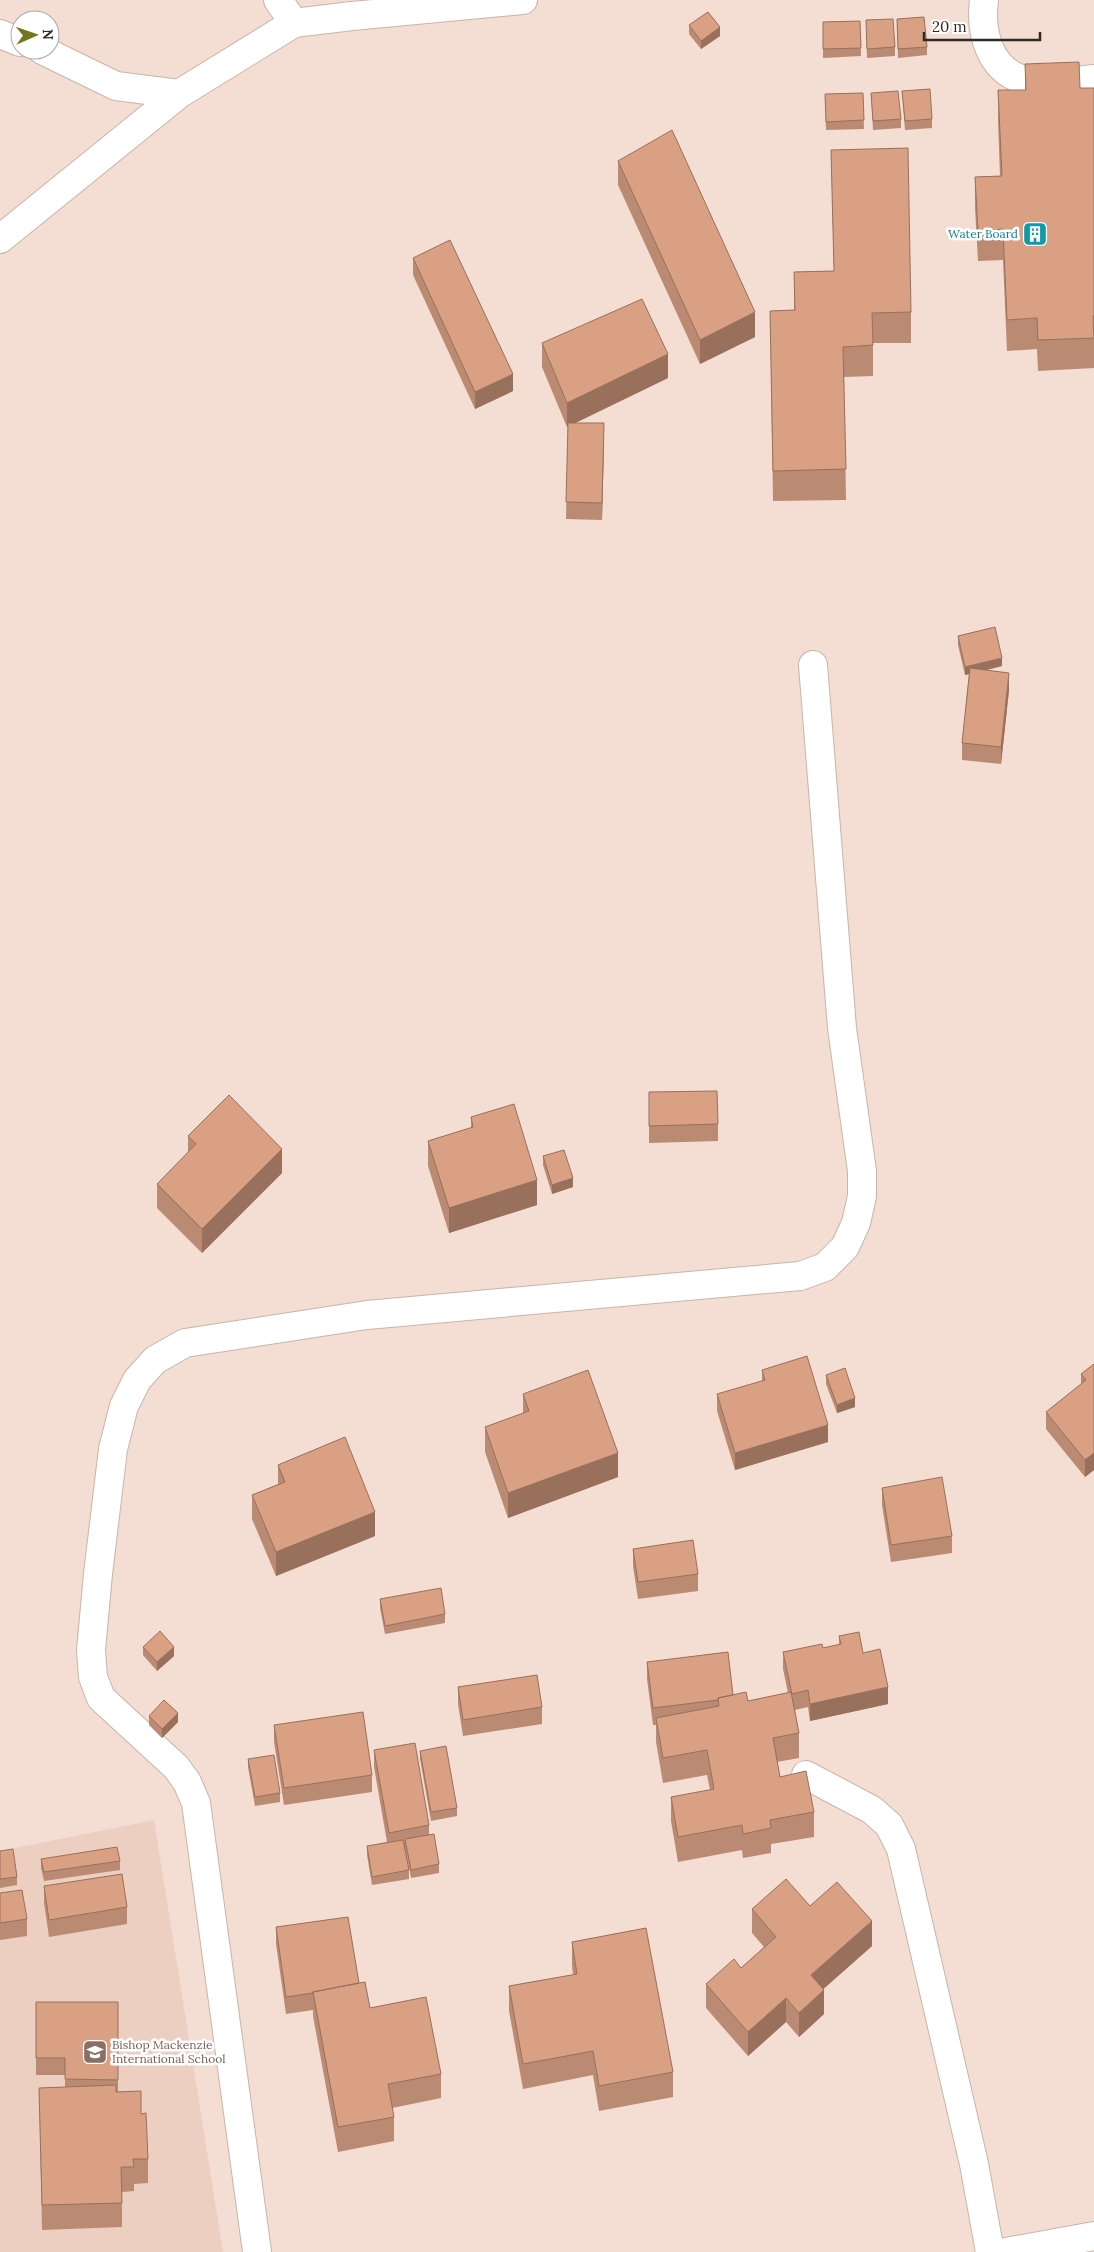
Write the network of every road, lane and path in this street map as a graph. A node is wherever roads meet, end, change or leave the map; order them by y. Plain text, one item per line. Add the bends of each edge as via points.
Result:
1 (278, 0) edge
2 (523, 0) edge
3 (984, 0) edge
4 (294, 23) junction
5 (60, 59) edge
6 (1094, 79) edge
7 (179, 94) junction
8 (0, 239) edge
9 (813, 666) dead end
10 (806, 1775) edge
11 (1094, 2236) edge
12 (257, 2252) edge
13 (990, 2252) edge
14 (1006, 2252) edge

1 - 4 street
2 - 4 street
3 - 6 street via 988,48 1009,74 1041,82
4 - 7 street
5 - 7 street via 116,86
7 - 8 street
9 - 12 street via 842,1028 862,1171 862,1196 856,1223 845,1247 825,1267 800,1276 367,1315 185,1343 155,1360 137,1380 124,1406 113,1450 91,1650 93,1677 101,1698 176,1767 196,1803
10 - 13 street via 872,1810 889,1824 901,1849 974,2164
11 - 14 street

